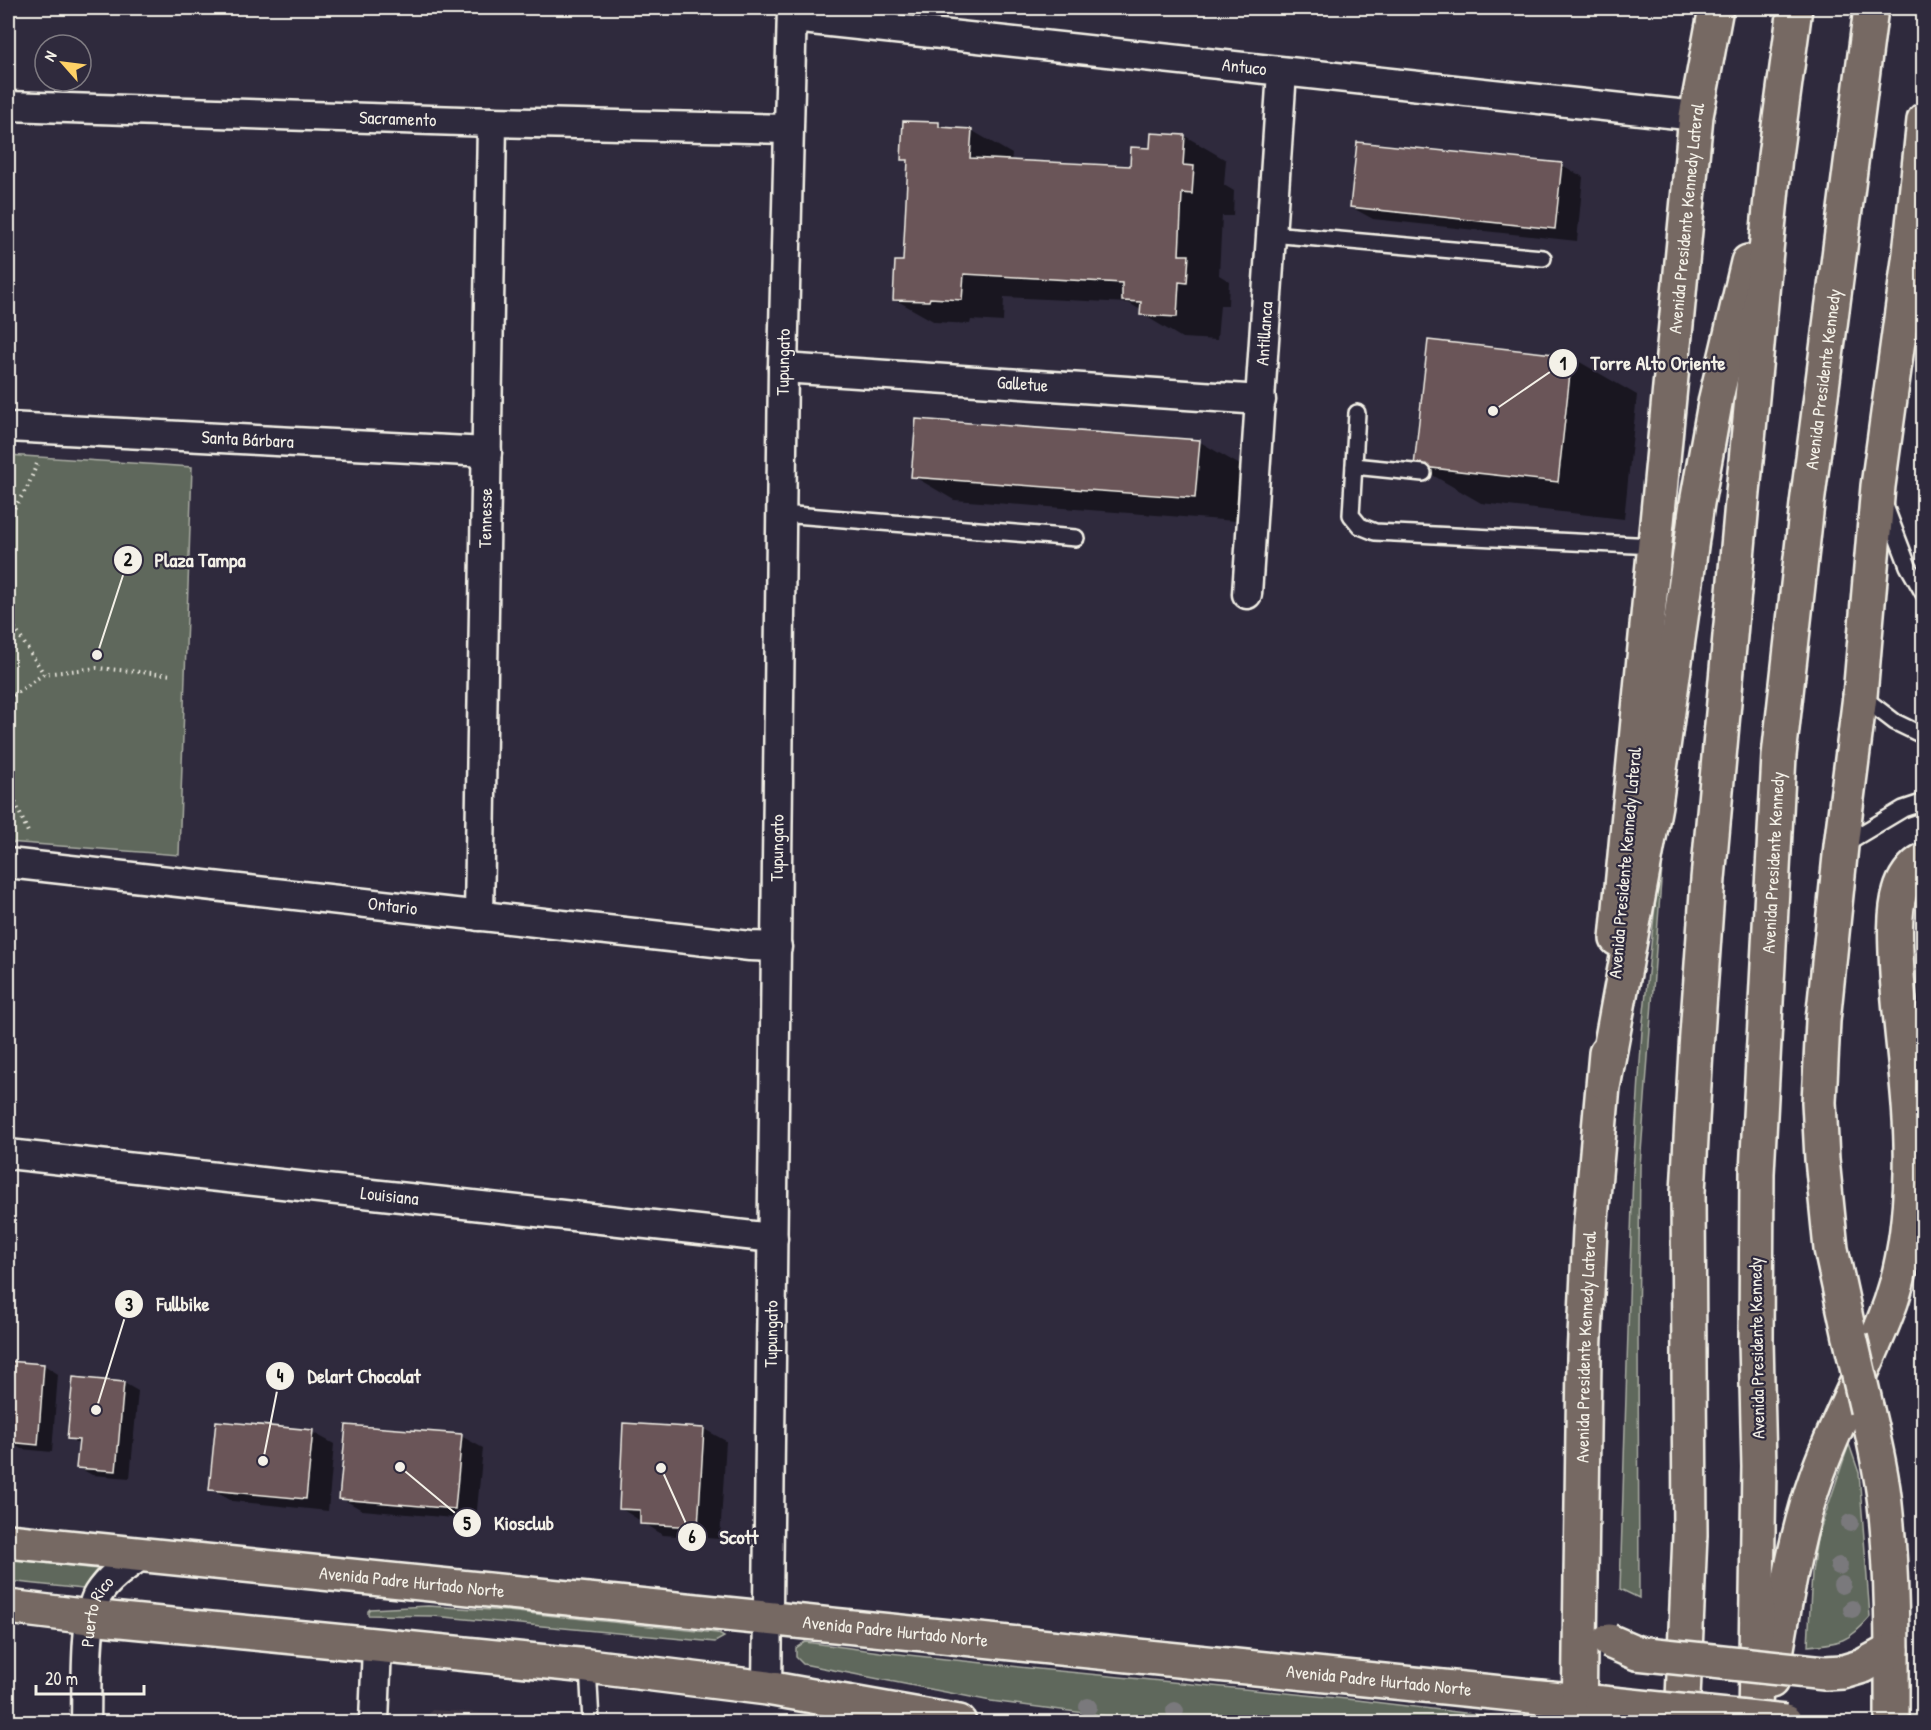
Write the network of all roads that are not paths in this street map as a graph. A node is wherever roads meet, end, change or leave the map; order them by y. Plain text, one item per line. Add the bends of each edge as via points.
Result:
1 (1716, 8) edge
2 (1795, 8) edge
3 (1871, 8) edge
4 (793, 13) edge
5 (1282, 72) junction
6 (8, 106) edge
7 (1696, 116) junction
8 (1923, 120) edge
9 (492, 122) junction
10 (788, 129) junction
11 (1775, 156) junction
12 (1271, 234) junction
13 (1543, 258) dead end
14 (783, 368) junction
15 (1261, 400) junction
16 (1357, 413) dead end
17 (8, 427) edge
18 (487, 452) junction
19 (1354, 466) junction
20 (1423, 473) dead end
21 (1878, 486) junction
22 (782, 514) junction
23 (1076, 538) dead end
24 (1654, 546) junction
25 (1247, 594) dead end
26 (1923, 594) edge
27 (1860, 696) junction
28 (1923, 736) edge
29 (1923, 802) edge
30 (1841, 846) junction
31 (1923, 860) edge
32 (8, 863) edge
33 (479, 916) junction
34 (777, 947) junction
35 (1604, 1082) junction
36 (8, 1154) edge
37 (773, 1238) junction
38 (8, 1541) edge
39 (143, 1554) junction
40 (1580, 1597) junction
41 (8, 1607) edge
42 (90, 1617) junction
43 (768, 1617) junction
44 (377, 1646) junction
45 (1892, 1650) junction
46 (588, 1666) junction
47 (767, 1688) junction
48 (1587, 1709) edge
49 (833, 1711) edge
50 (86, 1722) edge
51 (374, 1722) edge
52 (591, 1722) edge
53 (959, 1722) edge
54 (1682, 1722) edge
55 (1755, 1722) edge
56 (1763, 1722) edge
57 (1785, 1722) edge
58 (1892, 1722) edge

1 - 7 main road, Avenida Presidente Kennedy Lateral
2 - 11 main road
3 - 55 main road, Avenida Presidente Kennedy via 1779,756 1757,1173 1759,1467
4 - 5 street, Antuco
4 - 10 street, Tupungato
5 - 7 street, Antuco
5 - 12 street, Antillanca
6 - 9 street, Sacramento
7 - 24 main road, Avenida Presidente Kennedy Lateral
8 - 21 main road via 1910,253
9 - 10 street, Sacramento
9 - 18 street, Tennesse
10 - 14 street, Tupungato
11 - 35 main road via 1708,442 1655,805
11 - 54 main road via 1708,879 1696,1049 1688,1192 1690,1535
12 - 13 lane
12 - 15 street, Antillanca
14 - 15 street, Galletue
14 - 22 street, Tupungato
15 - 25 street, Antillanca
16 - 19 lane
17 - 18 street, Santa Bárbara
18 - 33 street, Tennesse
19 - 20 lane
19 - 24 lane via 1352,515 1360,526 1375,532
21 - 26 lane via 1908,566
21 - 27 main road
22 - 23 lane
22 - 34 street, Tupungato
24 - 35 main road, Avenida Presidente Kennedy Lateral
27 - 28 lane via 1895,722
27 - 30 main road
29 - 30 lane
30 - 45 main road, bridge via 1823,1021 1819,1102 1822,1159 1831,1249 1881,1473 1891,1581
31 - 56 main road via 1905,880 1897,913 1896,953 1911,1170 1903,1256 1891,1302 1830,1440 1806,1509
32 - 33 street, Ontario
33 - 34 street, Ontario
34 - 37 street, Tupungato
35 - 40 main road, Avenida Presidente Kennedy Lateral via 1585,1335
36 - 37 street, Louisiana
37 - 43 street, Tupungato
38 - 39 main road, Avenida Padre Hurtado Norte
39 - 42 street, Puerto Rico via 110,1579 97,1596
39 - 43 main road, Avenida Padre Hurtado Norte
40 - 45 main road, bridge via 1596,1629 1609,1641 1637,1653 1825,1673 1863,1666
40 - 48 main road, Avenida Presidente Kennedy Lateral
41 - 42 main road
42 - 44 main road
42 - 50 street, Puerto Rico
43 - 47 street, Tupungato
43 - 48 main road, Avenida Padre Hurtado Norte
44 - 46 main road
44 - 51 street
45 - 58 main road
46 - 47 main road
46 - 52 lane
47 - 49 main road
48 - 57 main road, Avenida Padre Hurtado Norte, bridge
49 - 53 main road

